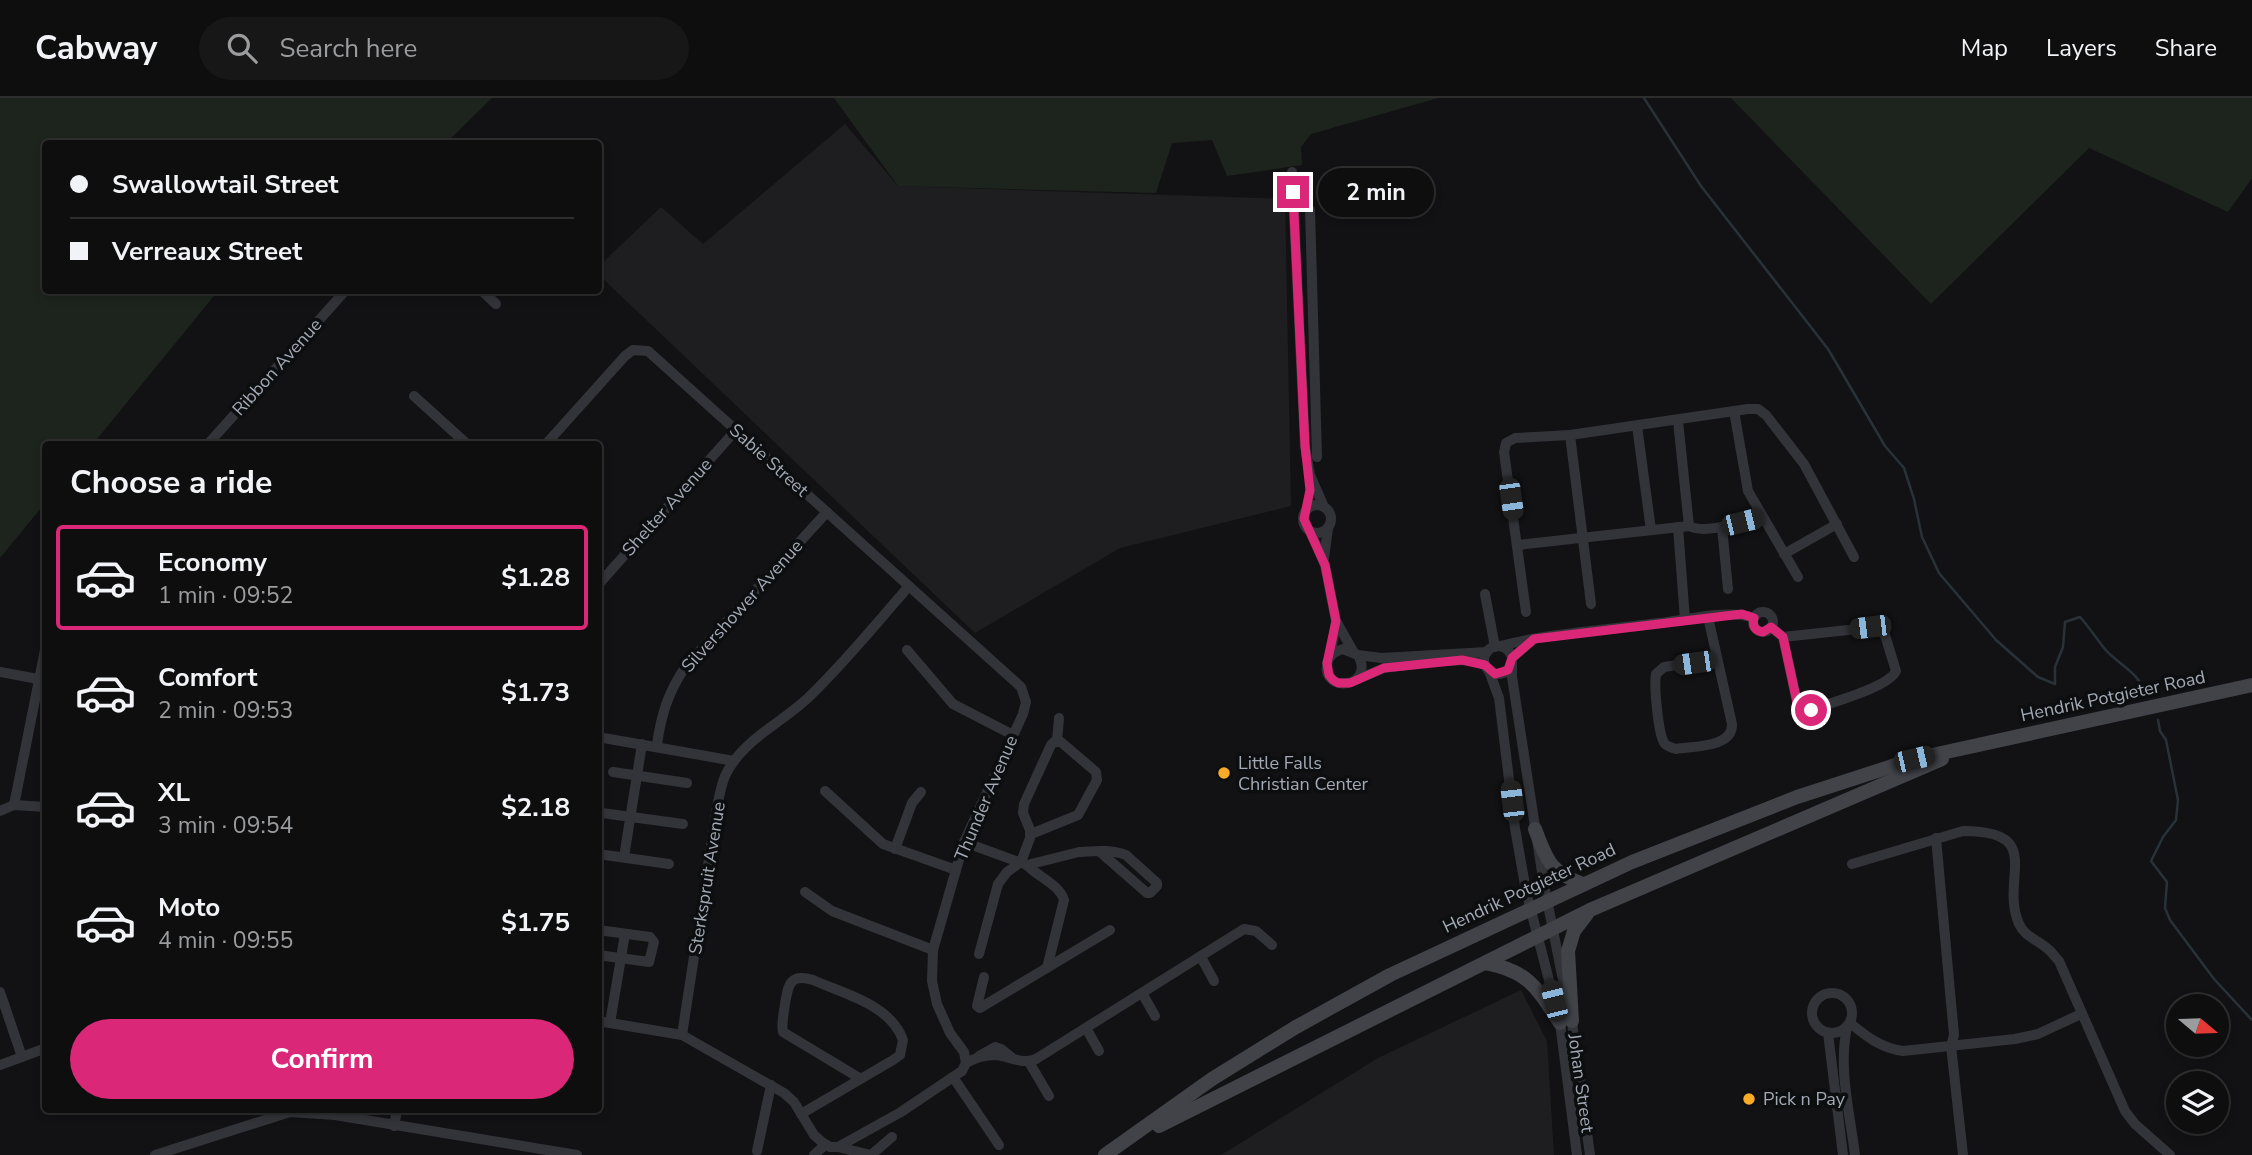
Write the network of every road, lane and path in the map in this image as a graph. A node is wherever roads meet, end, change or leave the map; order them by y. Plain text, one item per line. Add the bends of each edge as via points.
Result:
1 (1292, 172) dead end
2 (1310, 210) dead end
3 (342, 294) edge
4 (485, 294) edge
5 (496, 304) dead end
6 (414, 396) dead end
7 (1734, 411) junction
8 (1678, 421) junction
9 (1637, 426) junction
10 (736, 430) junction
11 (1570, 435) junction
12 (211, 441) edge
13 (464, 441) edge
14 (549, 441) edge
15 (1317, 457) dead end
16 (1310, 475) junction
17 (1324, 507) junction
18 (1307, 511) junction
19 (827, 512) junction
20 (1762, 517) junction
21 (1837, 524) junction
22 (1683, 527) junction
23 (1722, 527) junction
24 (1328, 528) junction
25 (1651, 530) junction
26 (1310, 531) junction
27 (1583, 538) junction
28 (1518, 545) junction
29 (1784, 554) junction
30 (1854, 557) dead end
31 (1325, 565) junction
32 (1798, 578) dead end
33 (602, 581) edge
34 (909, 586) junction
35 (1728, 589) dead end
36 (1485, 594) dead end
37 (1591, 604) dead end
38 (1526, 612) dead end
39 (1708, 617) junction
40 (1685, 620) junction
41 (1336, 621) junction
42 (1783, 637) junction
43 (1534, 639) junction
44 (1494, 648) junction
45 (907, 650) dead end
46 (1356, 653) junction
47 (1330, 657) junction
48 (1717, 659) junction
49 (1512, 660) junction
50 (42, 662) edge
51 (1487, 668) junction
52 (0, 672) edge
53 (38, 679) junction
54 (1355, 680) junction
55 (2252, 685) edge
56 (1059, 718) dead end
57 (1013, 735) junction
58 (602, 738) edge
59 (1057, 741) junction
60 (1983, 743) junction
61 (642, 744) junction
62 (1522, 745) junction
63 (657, 746) junction
64 (1505, 747) junction
65 (734, 761) junction
66 (613, 772) dead end
67 (637, 774) junction
68 (687, 783) dead end
69 (825, 791) dead end
70 (921, 792) dead end
71 (13, 805) junction
72 (42, 807) edge
73 (0, 811) edge
74 (602, 813) dead end
75 (630, 817) junction
76 (683, 824) dead end
77 (1535, 830) junction
78 (1031, 834) junction
79 (1936, 838) junction
80 (964, 842) junction
81 (895, 849) junction
82 (1099, 851) junction
83 (602, 854) edge
84 (624, 857) junction
85 (1024, 863) junction
86 (669, 864) dead end
87 (1852, 864) dead end
88 (956, 870) junction
89 (1583, 884) junction
90 (805, 892) dead end
91 (1547, 900) junction
92 (1530, 908) junction
93 (1590, 910) junction
94 (1110, 930) dead end
95 (1552, 930) junction
96 (602, 931) edge
97 (625, 934) junction
98 (1537, 937) junction
99 (1272, 945) dead end
100 (933, 950) junction
101 (979, 954) dead end
102 (602, 956) edge
103 (1201, 957) junction
104 (621, 958) junction
105 (1485, 963) junction
106 (1047, 968) junction
107 (984, 977) dead end
108 (1214, 981) dead end
109 (0, 992) edge
110 (1142, 993) junction
111 (2081, 1014) junction
112 (1156, 1016) dead end
113 (602, 1022) edge
114 (1566, 1022) junction
115 (610, 1023) junction
116 (1849, 1025) junction
117 (1086, 1028) junction
118 (1828, 1033) junction
119 (682, 1035) junction
120 (1951, 1046) junction
121 (42, 1049) edge
122 (1099, 1051) dead end
123 (22, 1056) junction
124 (965, 1058) junction
125 (1029, 1062) junction
126 (0, 1065) edge
127 (953, 1077) junction
128 (861, 1079) junction
129 (771, 1085) junction
130 (1049, 1096) dead end
131 (283, 1113) edge
132 (312, 1113) edge
133 (396, 1113) edge
134 (801, 1114) junction
135 (394, 1126) junction
136 (892, 1137) dead end
137 (2150, 1138) junction
138 (1126, 1141) junction
139 (825, 1145) junction
140 (999, 1146) dead end
141 (838, 1147) junction
142 (541, 1151) edge
143 (757, 1151) dead end
144 (155, 1155) edge
145 (577, 1155) edge
146 (814, 1155) edge
147 (871, 1155) edge
148 (1105, 1155) edge
149 (1577, 1155) edge
150 (1590, 1155) edge
151 (1843, 1155) edge
152 (1855, 1155) edge
153 (1962, 1155) edge
154 (2157, 1155) edge
155 (2170, 1155) edge

1 - 16 street
2 - 15 street
3 - 12 street, Ribbon Avenue
4 - 5 street
6 - 13 street
7 - 8 street
7 - 20 street via 1748,491
7 - 21 street via 1758,409 1766,415 1804,464
8 - 9 street
8 - 22 street
9 - 11 street
9 - 25 street
10 - 14 street, Sabie Street via 648,351 633,350
10 - 19 street, Sabie Street
10 - 33 street, Shelter Avenue
11 - 27 street
11 - 28 street via 1515,438 1506,443
16 - 17 street
16 - 18 street
17 - 18 street
17 - 24 street via 1331,516
18 - 26 street via 1304,519
19 - 34 street, Sabie Street
19 - 63 street, Silvershower Avenue via 686,666 665,703
20 - 23 street
20 - 29 street
21 - 29 street
21 - 30 street
22 - 23 street
22 - 25 street
22 - 40 street
23 - 35 street
24 - 26 street
24 - 31 street
25 - 27 street
26 - 31 street
27 - 28 street
27 - 37 street
28 - 38 street
29 - 32 street
31 - 41 street
34 - 57 street, Thunder Avenue via 1021,687 1026,702
34 - 65 street, Sterkspruit Avenue via 808,698
36 - 44 street
39 - 40 street
39 - 42 street via 1738,614 1754,618 1757,630 1771,627
39 - 48 street
40 - 43 street
41 - 46 street
41 - 47 street
42 - 42 street via 1876,627 1885,635 1896,671 1891,680 1805,709 1797,702
43 - 44 street
43 - 49 street
44 - 46 street via 1381,659
44 - 49 street via 1508,650
44 - 51 street
45 - 57 street via 953,704
46 - 47 street via 1343,649
46 - 54 street via 1361,671
47 - 54 street via 1327,669 1333,680 1344,684
48 - 48 street via 1732,724 1730,736 1718,742 1670,747 1661,731 1656,674 1664,667
49 - 51 street via 1504,673
49 - 62 street, Johan Street
50 - 53 street
51 - 54 street via 1462,660 1409,664
51 - 64 street, Johan Street via 1499,698
52 - 53 street
53 - 71 street
55 - 60 main road, Hendrik Potgieter Road
56 - 59 street
57 - 80 street, Thunder Avenue
58 - 61 street
59 - 78 street via 1024,804
59 - 78 street via 1096,772 1097,780 1078,815
60 - 89 main road, Hendrik Potgieter Road via 1914,759 1797,797
60 - 93 main road, Hendrik Potgieter Road
61 - 63 street
61 - 67 street
62 - 64 street
62 - 77 street, Johan Street
63 - 65 street
64 - 92 street, Johan Street
65 - 119 street, Sterkspruit Avenue via 716,807
66 - 67 street
67 - 68 street
67 - 75 street
69 - 81 street via 870,834
70 - 81 street via 912,803
71 - 72 street
71 - 73 street
74 - 75 street
75 - 76 street
75 - 84 street
77 - 89 main road via 1549,864
77 - 91 street, Johan Street
78 - 85 street
79 - 87 street
79 - 111 street via 1978,831 2008,840 2014,852 2020,926 2059,961
79 - 120 street via 1954,1035
80 - 85 street
80 - 88 street, Thunder Avenue
81 - 88 street
82 - 82 street via 1147,892 1157,886 1126,855
82 - 85 street
83 - 84 street
84 - 86 street
85 - 101 street via 1007,872 998,884
85 - 106 street via 1061,892 1064,900
88 - 100 street, Thunder Avenue
89 - 91 main road, Hendrik Potgieter Road
90 - 100 street via 832,911
91 - 92 main road, Hendrik Potgieter Road
91 - 95 street, Johan Street
92 - 98 street, Johan Street
92 - 138 main road, Hendrik Potgieter Road via 1390,975 1296,1027 1212,1079
93 - 95 main road, Hendrik Potgieter Road
93 - 114 main road via 1574,931 1568,951
94 - 106 street
95 - 98 main road, Hendrik Potgieter Road
95 - 114 street, Johan Street
96 - 97 street
97 - 104 street
97 - 104 street via 652,939 653,951 649,962
98 - 105 main road, Hendrik Potgieter Road
98 - 114 street, Johan Street
99 - 103 street via 1248,929
100 - 124 street, Thunder Avenue via 937,1004
102 - 104 street
103 - 108 street
103 - 110 street
104 - 115 street
105 - 114 main road via 1505,967 1528,980
105 - 138 main road, Hendrik Potgieter Road
106 - 107 street via 980,1008
109 - 123 street
110 - 112 street
110 - 117 street
111 - 120 street via 2015,1040
111 - 137 street via 2125,1111
113 - 115 street
114 - 149 street, Johan Street
114 - 150 street, Johan Street
115 - 119 street
116 - 118 street via 1838,1033
116 - 118 street via 1853,1011 1848,1000 1839,994 1822,995 1811,1015 1820,1030
116 - 120 street via 1888,1049 1903,1052
116 - 152 street via 1843,1064
117 - 122 street
117 - 125 street
118 - 151 street
119 - 129 street
120 - 153 street
121 - 123 street
123 - 126 street
124 - 125 street via 993,1055
124 - 127 street via 961,1071
125 - 130 street
127 - 140 street
127 - 141 street
128 - 128 street via 783,1032 788,985 794,979 813,980 874,1006 901,1034 900,1055
128 - 134 street
129 - 134 street via 794,1102
129 - 143 street
131 - 144 street
132 - 135 street
133 - 135 street
134 - 139 street
135 - 142 street
136 - 147 street
137 - 154 street
137 - 155 street
138 - 148 main road, Hendrik Potgieter Road
139 - 141 street
139 - 146 street
141 - 147 street
142 - 145 street

